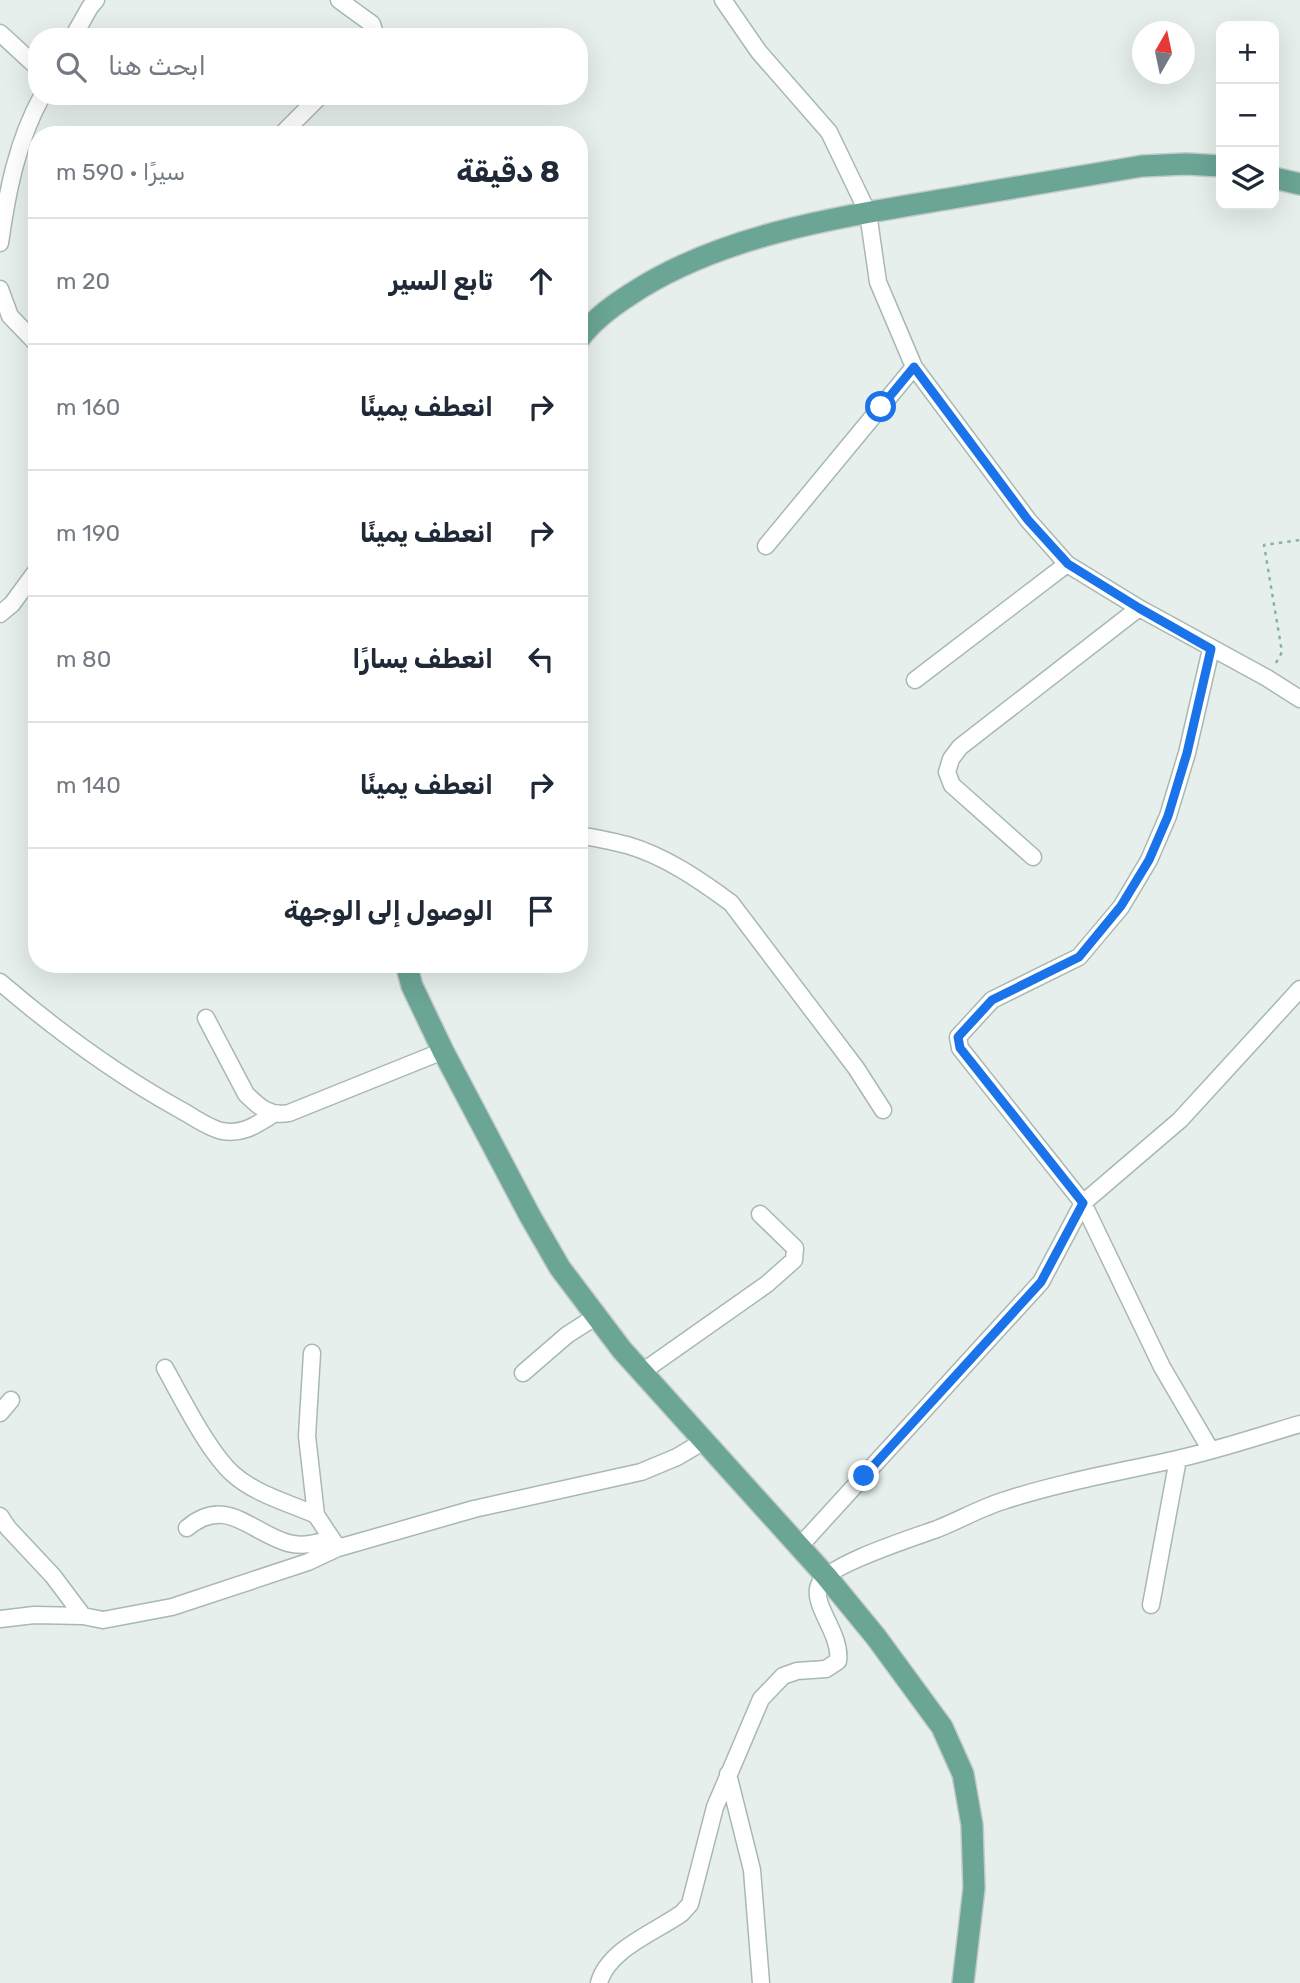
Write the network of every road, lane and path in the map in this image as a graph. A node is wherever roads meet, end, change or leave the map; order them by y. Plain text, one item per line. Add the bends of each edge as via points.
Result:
1 (96, 0) edge
2 (339, 0) edge
3 (723, 0) edge
4 (78, 28) edge
5 (373, 28) edge
6 (0, 33) edge
7 (28, 59) edge
8 (38, 105) edge
9 (311, 105) edge
10 (290, 126) edge
11 (1216, 166) edge
12 (1279, 179) edge
13 (1300, 184) edge
14 (868, 212) junction
15 (0, 243) edge
16 (0, 289) edge
17 (5, 321) edge
18 (588, 328) edge
19 (28, 338) edge
20 (914, 367) junction
21 (1300, 540) edge
22 (766, 546) dead end
23 (1068, 564) junction
24 (28, 582) edge
25 (1139, 608) junction
26 (0, 614) edge
27 (1211, 649) junction
28 (1267, 678) junction
29 (915, 680) dead end
30 (1300, 699) edge
31 (588, 837) edge
32 (1032, 857) dead end
33 (408, 973) edge
34 (0, 982) edge
35 (1300, 989) edge
36 (206, 1018) dead end
37 (443, 1051) junction
38 (883, 1110) dead end
39 (272, 1115) junction
40 (1083, 1203) junction
41 (760, 1214) dead end
42 (595, 1317) junction
43 (312, 1353) dead end
44 (165, 1368) dead end
45 (642, 1372) junction
46 (523, 1373) dead end
47 (10, 1400) dead end
48 (0, 1413) edge
49 (1300, 1424) edge
50 (704, 1441) junction
51 (1210, 1449) junction
52 (1178, 1459) junction
53 (316, 1515) junction
54 (0, 1516) edge
55 (187, 1528) dead end
56 (335, 1544) junction
57 (799, 1547) junction
58 (826, 1576) junction
59 (1151, 1605) dead end
60 (83, 1616) junction
61 (0, 1619) edge
62 (728, 1774) junction
63 (599, 1983) edge
64 (761, 1983) edge
65 (963, 1983) edge

1 - 4 street
2 - 5 street
3 - 14 street via 758,52 829,132
6 - 7 street
8 - 15 street via 24,134
9 - 10 street
11 - 14 main road via 1142,166
12 - 13 main road
14 - 18 main road via 732,244 685,262 617,303
14 - 20 street via 878,282
16 - 17 street
17 - 19 street
20 - 22 street
20 - 23 street via 1028,520
21 - 28 path via 1264,545 1282,652
23 - 25 street
23 - 29 street
24 - 26 street
25 - 27 street
25 - 32 street via 960,747 951,759 947,772 952,785
27 - 28 street
27 - 40 street via 1168,816 1149,860 1121,906 1079,957 992,1000 958,1037 960,1048
28 - 30 street
31 - 38 street via 629,845 665,861 731,903
33 - 37 main road
34 - 39 street via 87,1052 203,1122 223,1131 248,1130
35 - 40 street via 1181,1120
36 - 39 street via 246,1094
37 - 39 street via 289,1114
37 - 42 main road via 530,1216
40 - 51 street via 1162,1367
40 - 57 street via 1041,1282
41 - 45 street via 795,1248 794,1259 767,1284
42 - 45 main road
42 - 46 street
43 - 53 street via 307,1436
44 - 53 street via 233,1475
45 - 50 main road
47 - 48 street
49 - 51 street
50 - 56 street via 642,1472
50 - 57 main road
51 - 52 street
52 - 58 street via 1006,1500 882,1548
52 - 59 street
53 - 56 street
54 - 60 street
55 - 56 street via 199,1518 220,1514 289,1543
56 - 60 street via 308,1562 172,1608 103,1620
57 - 58 main road
58 - 62 street via 818,1586 818,1601 835,1638 838,1661 825,1669 783,1676 761,1699
58 - 65 main road via 923,1699 942,1727 963,1774 972,1825 974,1888
60 - 61 street
62 - 63 street via 690,1904 615,1958
62 - 64 street via 752,1870

